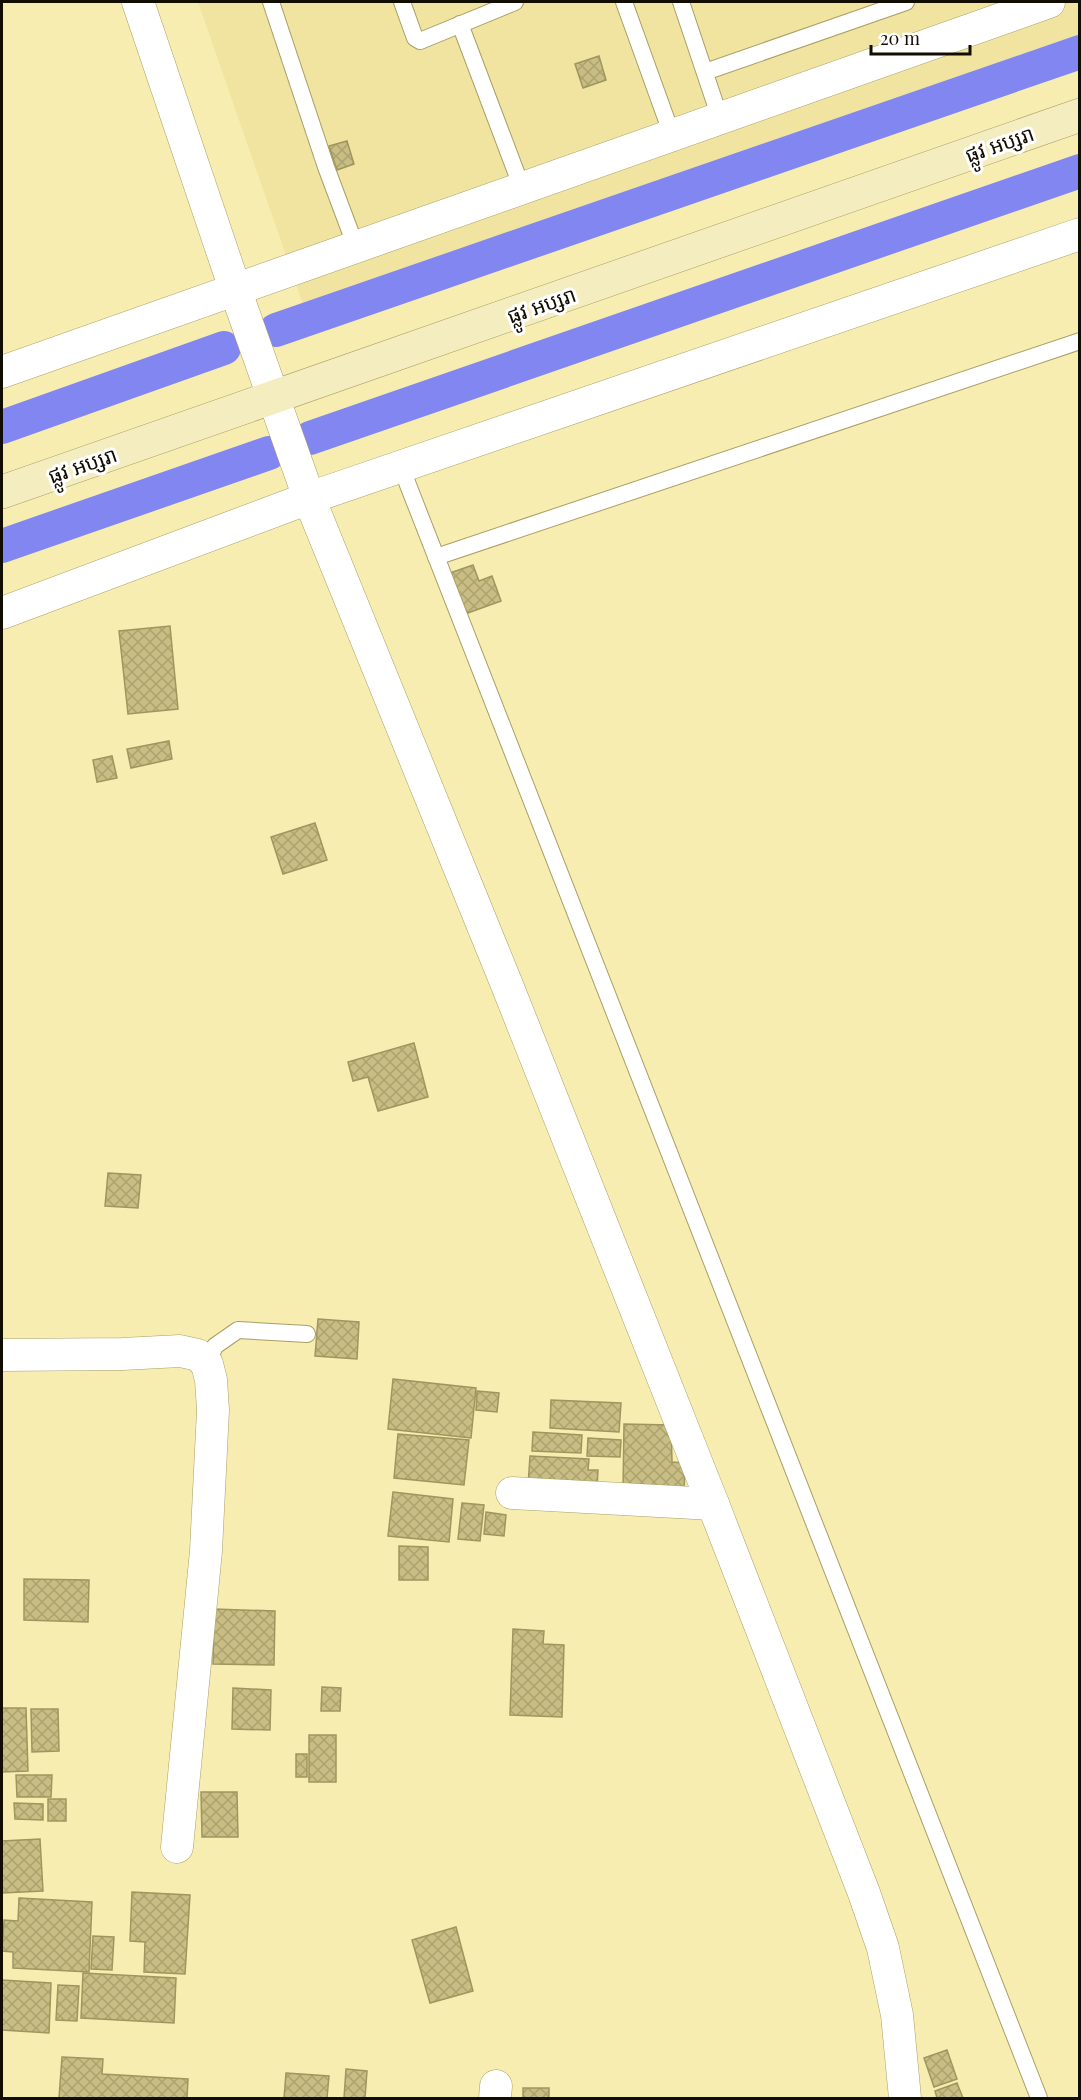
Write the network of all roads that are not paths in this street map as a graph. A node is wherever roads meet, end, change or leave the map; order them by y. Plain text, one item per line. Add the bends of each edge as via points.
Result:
1 (138, 2) edge
2 (271, 2) edge
3 (402, 2) edge
4 (515, 2) edge
5 (624, 2) edge
6 (681, 2) edge
7 (906, 2) edge
8 (1048, 2) edge
9 (460, 24) junction
10 (705, 72) junction
11 (1080, 115) edge
12 (720, 118) junction
13 (672, 135) junction
14 (522, 188) junction
15 (1080, 234) edge
16 (356, 247) junction
17 (235, 289) junction
18 (1080, 341) edge
19 (2, 372) edge
20 (273, 398) junction
21 (401, 467) junction
22 (2, 492) edge
23 (309, 498) junction
24 (436, 557) junction
25 (2, 613) edge
26 (307, 1334) dead end
27 (2, 1355) edge
28 (207, 1364) junction
29 (513, 1493) dead end
30 (713, 1504) junction
31 (177, 1847) dead end
32 (905, 2098) edge
33 (1039, 2098) edge

1 - 17 street
2 - 16 lane
3 - 9 lane via 417,40
4 - 9 lane
5 - 13 lane
6 - 10 lane
7 - 10 lane
8 - 12 street
9 - 14 lane
10 - 12 lane
11 - 20 street, ផ្លូវ អប្សរា
12 - 13 street
13 - 14 street
14 - 16 street
15 - 21 street
16 - 17 street
17 - 19 street
17 - 20 street
18 - 24 lane
20 - 22 street, ផ្លូវ អប្សរា
20 - 23 street
21 - 23 street
21 - 24 lane
23 - 25 street
23 - 30 street
24 - 33 lane
26 - 28 lane via 238,1330 215,1346
27 - 28 street via 180,1352 198,1355
28 - 31 street via 213,1410 206,1551
29 - 30 street
30 - 32 street via 883,1948 897,2015

